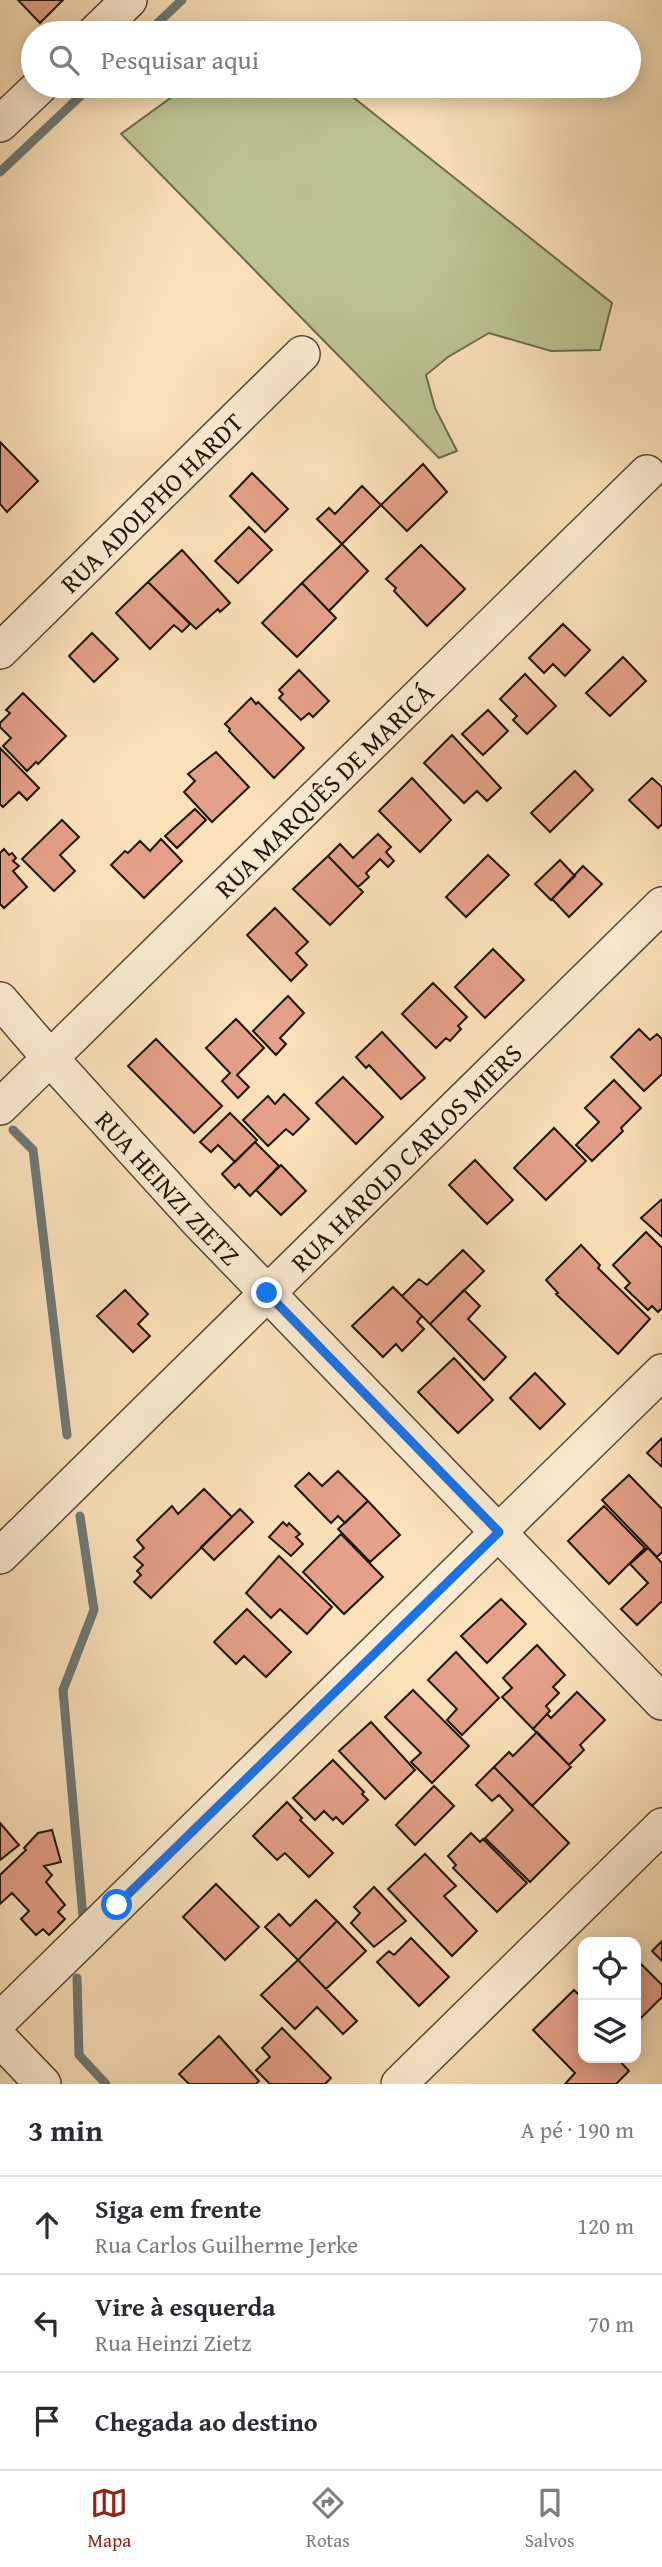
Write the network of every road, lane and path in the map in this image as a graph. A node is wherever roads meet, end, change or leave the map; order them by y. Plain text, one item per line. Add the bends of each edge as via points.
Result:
1 (129, 0) edge
2 (107, 21) edge
3 (27, 98) edge
4 (0, 124) edge
5 (302, 354) dead end
6 (647, 473) dead end
7 (0, 651) edge
8 (662, 905) edge
9 (0, 1000) edge
10 (50, 1058) junction
11 (0, 1107) edge
12 (267, 1293) junction
13 (662, 1372) edge
14 (499, 1532) junction
15 (0, 1556) edge
16 (662, 1702) edge
17 (662, 1826) edge
18 (0, 2020) edge
19 (0, 2039) edge
20 (43, 2084) edge
21 (399, 2084) edge

1 - 2 street
3 - 4 street
5 - 7 street, RUA ADOLPHO HARDT
6 - 10 street, RUA MARQUÊS DE MARICÁ
8 - 12 street, RUA HAROLD CARLOS MIERS
9 - 10 street, RUA HEINZI ZIETZ
10 - 11 street, RUA MARQUÊS DE MARICÁ
10 - 12 street, RUA HEINZI ZIETZ
12 - 14 street, RUA HEINZI ZIETZ
12 - 15 street, RUA HAROLD CARLOS MIERS
13 - 14 street
14 - 16 street, RUA HEINZI ZIETZ
14 - 18 street
17 - 21 street
19 - 20 street

